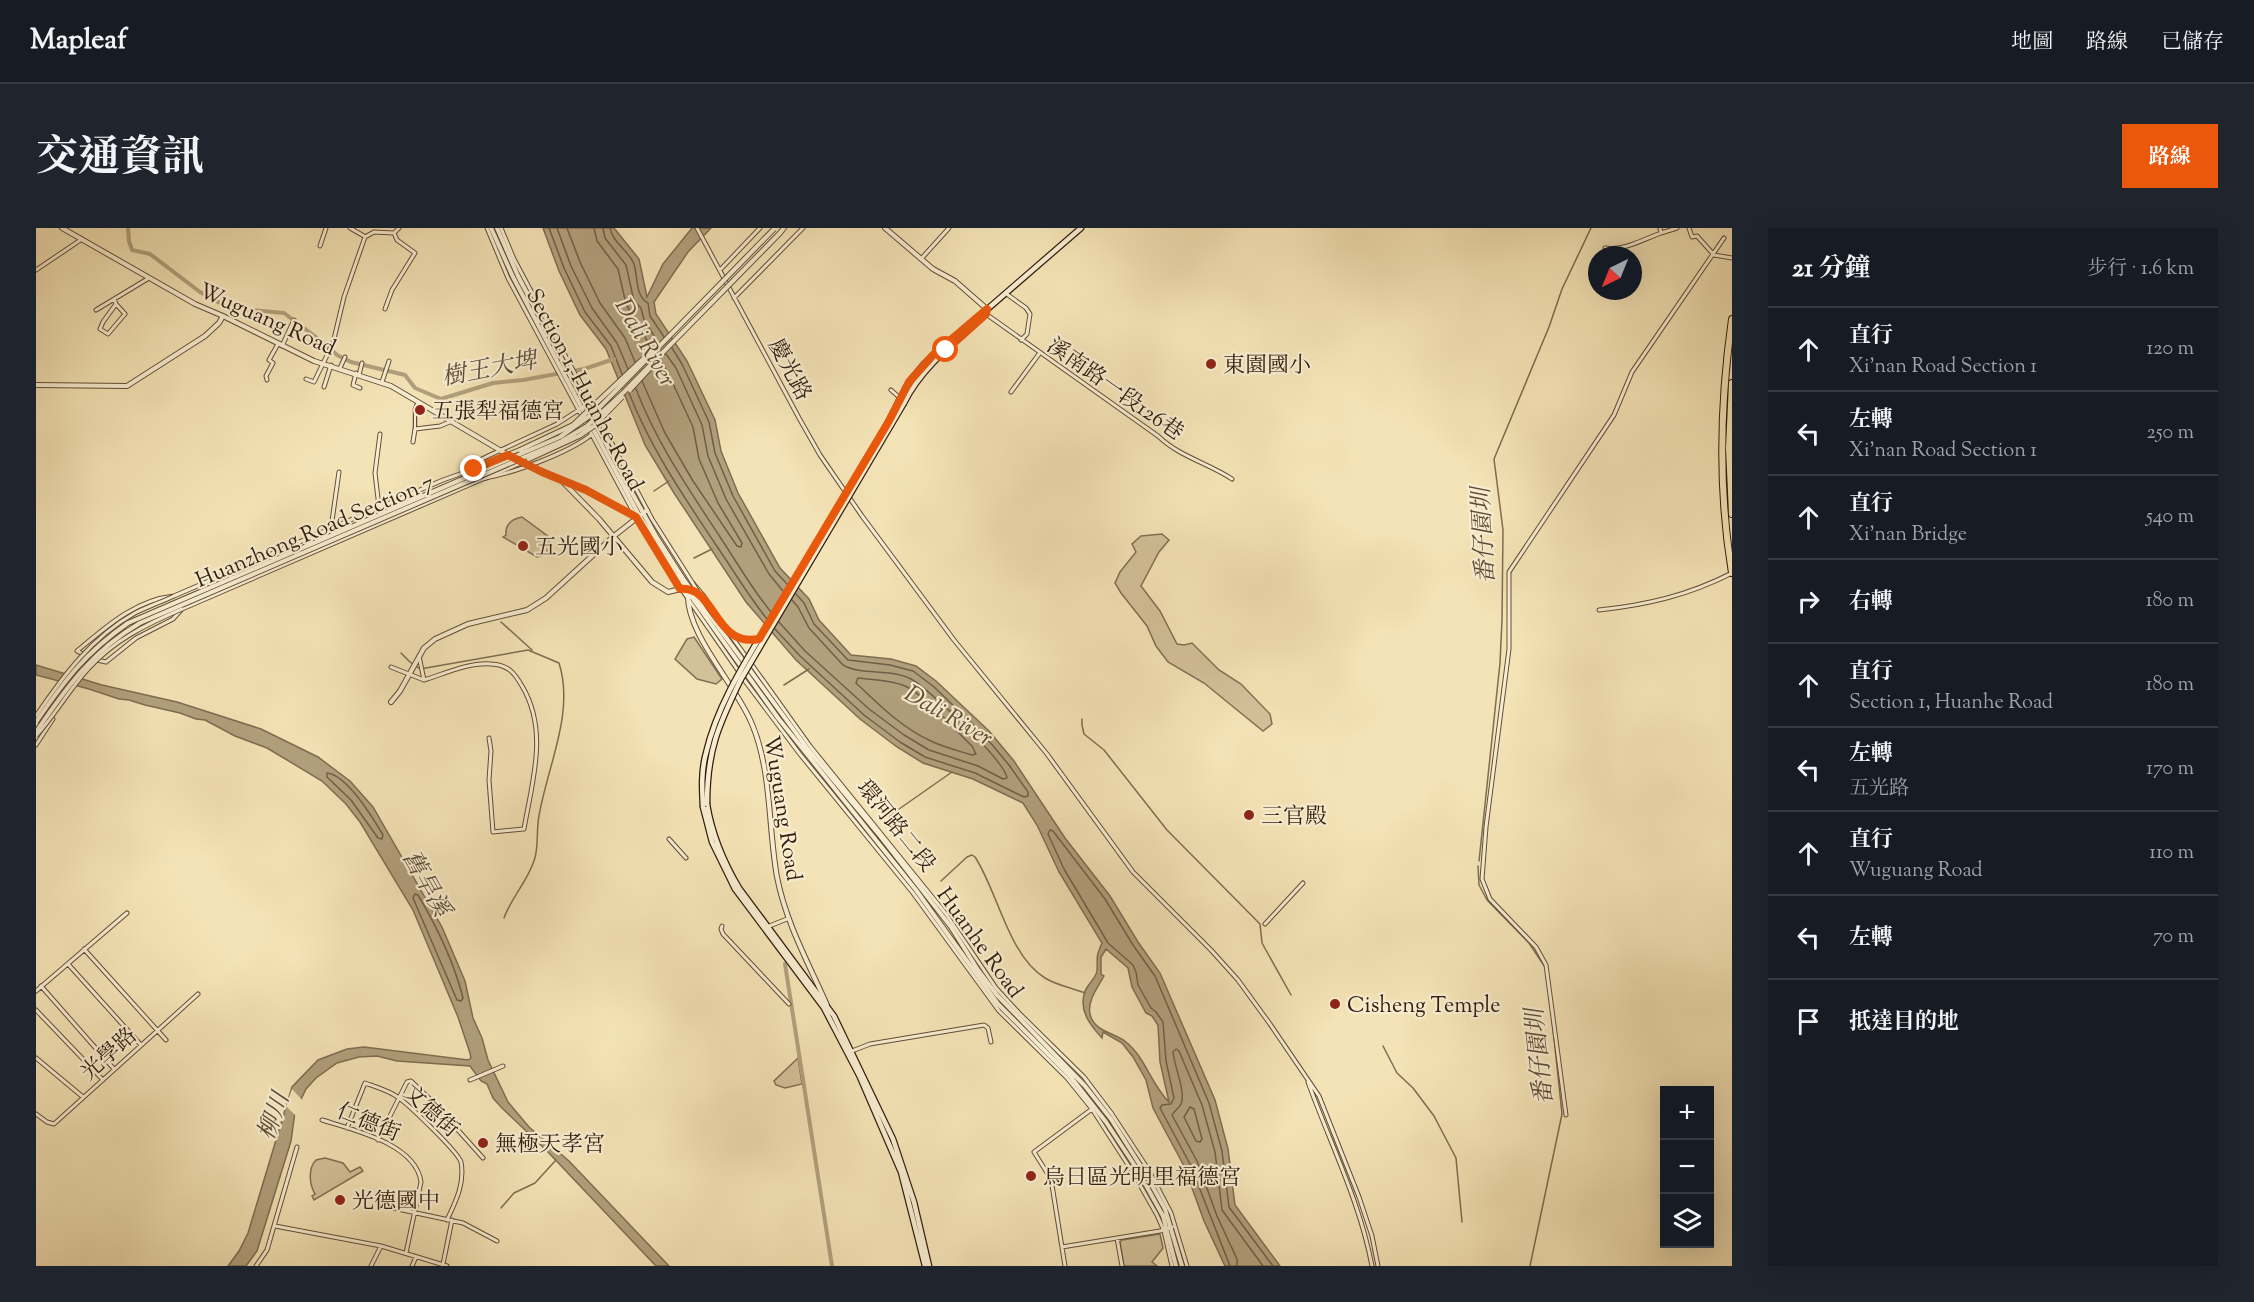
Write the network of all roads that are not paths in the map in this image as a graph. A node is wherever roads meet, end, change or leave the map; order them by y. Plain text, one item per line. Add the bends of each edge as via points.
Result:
1 (62, 228) edge
2 (326, 228) edge
3 (350, 228) edge
4 (399, 228) edge
5 (489, 228) edge
6 (499, 228) edge
7 (697, 228) edge
8 (759, 228) edge
9 (774, 228) edge
10 (784, 228) edge
11 (804, 228) edge
12 (885, 228) edge
13 (950, 228) edge
14 (1660, 228) edge
15 (1677, 228) edge
16 (1689, 228) edge
17 (1079, 230) edge
18 (394, 233) junction
19 (1661, 233) junction
20 (365, 237) junction
21 (1724, 238) dead end
22 (82, 239) junction
23 (320, 246) dead end
24 (1624, 246) edge
25 (1714, 255) junction
26 (1732, 258) edge
27 (921, 259) junction
28 (36, 270) edge
29 (719, 271) junction
30 (149, 278) junction
31 (1006, 295) junction
32 (734, 298) junction
33 (114, 299) junction
34 (116, 304) junction
35 (385, 309) dead end
36 (96, 310) dead end
37 (986, 311) junction
38 (223, 315) junction
39 (1732, 319) edge
40 (294, 320) dead end
41 (1021, 340) junction
42 (280, 345) junction
43 (658, 348) junction
44 (662, 353) junction
45 (1039, 354) junction
46 (345, 357) dead end
47 (389, 361) dead end
48 (322, 363) junction
49 (362, 363) dead end
50 (331, 365) junction
51 (340, 368) junction
52 (357, 374) junction
53 (267, 380) dead end
54 (306, 380) dead end
55 (382, 382) junction
56 (1732, 383) edge
57 (36, 385) edge
58 (324, 387) dead end
59 (360, 388) dead end
60 (891, 390) dead end
61 (1011, 392) dead end
62 (901, 400) junction
63 (418, 401) junction
64 (584, 406) junction
65 (452, 421) junction
66 (603, 426) junction
67 (415, 429) junction
68 (595, 432) junction
69 (380, 434) dead end
70 (413, 442) dead end
71 (499, 450) junction
72 (508, 455) junction
73 (529, 461) junction
74 (520, 462) junction
75 (474, 469) junction
76 (339, 472) dead end
77 (446, 478) junction
78 (485, 478) junction
79 (1232, 479) dead end
80 (560, 480) junction
81 (439, 481) junction
82 (454, 492) junction
83 (447, 495) junction
84 (379, 507) junction
85 (641, 514) junction
86 (1732, 514) edge
87 (331, 528) junction
88 (614, 536) junction
89 (1732, 573) edge
90 (692, 582) junction
91 (685, 588) junction
92 (699, 593) junction
93 (174, 596) junction
94 (688, 596) junction
95 (182, 609) junction
96 (1599, 610) dead end
97 (759, 639) junction
98 (419, 656) junction
99 (391, 667) dead end
100 (409, 675) junction
101 (751, 677) junction
102 (424, 679) junction
103 (390, 702) dead end
104 (36, 713) edge
105 (36, 722) edge
106 (36, 734) edge
107 (489, 738) dead end
108 (36, 746) edge
109 (705, 806) junction
110 (669, 839) dead end
111 (686, 858) dead end
112 (1303, 883) dead end
113 (127, 913) dead end
114 (787, 919) junction
115 (1265, 924) dead end
116 (722, 926) dead end
117 (765, 927) junction
118 (955, 938) junction
119 (84, 949) junction
120 (967, 956) junction
121 (68, 963) junction
122 (41, 987) junction
123 (36, 991) edge
124 (198, 994) dead end
125 (789, 1004) dead end
126 (826, 1007) junction
127 (36, 1010) edge
128 (158, 1030) junction
129 (166, 1040) dead end
130 (991, 1042) dead end
131 (141, 1045) junction
132 (852, 1051) junction
133 (36, 1058) edge
134 (503, 1066) dead end
135 (114, 1069) junction
136 (1306, 1077) junction
137 (103, 1080) junction
138 (470, 1080) dead end
139 (83, 1097) junction
140 (399, 1098) junction
141 (1092, 1109) junction
142 (36, 1114) edge
143 (1566, 1115) dead end
144 (322, 1120) dead end
145 (347, 1128) junction
146 (378, 1140) junction
147 (297, 1147) dead end
148 (483, 1158) dead end
149 (393, 1208) dead end
150 (414, 1213) junction
151 (447, 1220) junction
152 (452, 1220) junction
153 (275, 1226) junction
154 (1170, 1228) junction
155 (1117, 1238) junction
156 (497, 1241) dead end
157 (381, 1246) junction
158 (1062, 1246) junction
159 (406, 1253) junction
160 (416, 1257) junction
161 (445, 1265) edge
162 (256, 1266) edge
163 (371, 1266) edge
164 (412, 1266) edge
165 (927, 1266) edge
166 (1065, 1266) edge
167 (1122, 1266) edge
168 (1174, 1266) edge
169 (1185, 1266) edge
170 (1372, 1266) edge
171 (1378, 1266) edge

1 - 22 street, Wuguang Road
2 - 23 street
3 - 20 street
4 - 18 street
5 - 64 street, Section 1, Huanhe Road
6 - 64 street, Section 1, Huanhe Road via 518,276
7 - 29 street, 慶光路
8 - 29 street
9 - 43 street, Huanzhong Road Section 7, bridge
10 - 44 street, Huanzhong Road Section 7, bridge
11 - 32 street
12 - 27 street
13 - 27 street
14 - 19 street
15 - 19 street
16 - 25 street via 1692,237 1697,236
17 - 31 main road
18 - 20 street via 374,232
18 - 35 street via 415,253
19 - 24 street
20 - 48 street via 339,324
21 - 25 street
22 - 28 street
22 - 30 street, Wuguang Road
25 - 26 street
25 - 143 street via 1632,372 1614,415 1509,572 1509,649 1482,879 1490,899 1536,946 1546,965
27 - 37 street via 955,281
29 - 32 street, 慶光路
30 - 33 street
30 - 38 street, Wuguang Road
31 - 37 main road
31 - 41 street via 1030,314 1027,334
32 - 136 street, 慶光路 via 820,455 862,516 954,640 1047,754 1132,872 1238,980
33 - 34 street
33 - 36 street
34 - 34 street via 100,328 108,334 125,314
37 - 41 street, 溪南路一段126巷
37 - 62 main road via 927,368
38 - 42 street, Wuguang Road
38 - 57 street via 206,336 127,386
39 - 89 highway via 1722,455
40 - 42 street
41 - 45 street, 溪南路一段126巷
42 - 48 street, Wuguang Road
42 - 53 street via 269,360 273,363
43 - 72 street, bridge via 573,425
43 - 105 street, Huanzhong Road Section 7, bridge via 595,412 560,437 128,623 80,663
44 - 73 street, bridge via 594,426
44 - 106 street, Huanzhong Road Section 7, bridge via 598,417 562,441 130,628 84,666
45 - 61 street
45 - 79 street, 溪南路一段126巷 via 1175,451
46 - 51 street
47 - 55 street
48 - 50 street, Wuguang Road
48 - 54 street via 314,382
49 - 52 street
50 - 51 street, Wuguang Road
50 - 58 street
51 - 52 street, Wuguang Road
52 - 55 street, Wuguang Road
52 - 59 street via 353,385
55 - 63 street, Wuguang Road
56 - 86 highway
60 - 62 street
62 - 97 main road, bridge
62 - 109 main road, bridge via 725,711 708,766
63 - 65 street, Wuguang Road
63 - 67 street
64 - 66 street, Section 1, Huanhe Road
64 - 68 street, Section 1, Huanhe Road
64 - 68 street, Section 1, Huanhe Road
64 - 71 street, Huanzhong Road Section 7 via 557,424
65 - 67 street
65 - 71 street, Wuguang Road
66 - 68 street, Huanzhong Road Section 7
66 - 85 street, Section 1, Huanhe Road
67 - 70 street
68 - 73 street, Huanzhong Road Section 7 via 561,452
68 - 85 street, Section 1, Huanhe Road
68 - 85 street, Section 1, Huanhe Road
69 - 84 street via 375,473
71 - 72 street, Wuguang Road
71 - 75 street, Huanzhong Road Section 7 via 480,460
72 - 74 street, Wuguang Road
72 - 75 street
73 - 74 street
73 - 78 street, Huanzhong Road Section 7
73 - 80 street
74 - 78 street
75 - 77 street, Huanzhong Road Section 7
76 - 87 street
77 - 81 street, Huanzhong Road Section 7
77 - 82 street via 447,487
78 - 82 street, Huanzhong Road Section 7
80 - 85 street
80 - 88 street
81 - 83 street
81 - 84 street, Huanzhong Road Section 7
82 - 83 street, Huanzhong Road Section 7
83 - 95 street, Huanzhong Road Section 7
84 - 87 street, Huanzhong Road Section 7
85 - 88 street
85 - 90 street, Section 1, Huanhe Road
85 - 91 street, Section 1, Huanhe Road
85 - 91 street, Section 1, Huanhe Road
87 - 93 street, Huanzhong Road Section 7
88 - 91 street via 658,588 670,592
88 - 98 street via 546,598 527,610 468,624 435,639
89 - 96 street via 1664,600
90 - 91 street
90 - 92 street, bridge
90 - 101 street, Section 1, Huanhe Road
91 - 92 street, bridge
91 - 94 street
91 - 94 street, Section 1, Huanhe Road
91 - 101 street, Section 1, Huanhe Road
92 - 97 street, bridge via 730,633 743,640
93 - 95 street via 159,597 133,608 76,652 106,662
93 - 104 street, Huanzhong Road Section 7, bridge via 135,613 100,638 77,659
94 - 101 street, Section 1, Huanhe Road
94 - 114 street, Wuguang Road via 698,633 754,727
95 - 106 street, Huanzhong Road Section 7, bridge via 141,627 109,650 88,668
97 - 109 main road, bridge via 712,732 702,782
98 - 100 street
98 - 102 street
99 - 100 street
100 - 102 street
100 - 103 street
101 - 118 street, Huanhe Road via 888,845
101 - 118 street, 環河路二段 via 799,753 913,893
102 - 107 street via 489,663 507,668 515,675 526,692 536,722 535,770 524,829 493,832
104 - 108 street via 43,710 53,719
109 - 117 main road, Wuguang Road via 727,868
110 - 111 street
112 - 115 street
113 - 119 street
114 - 117 street
114 - 126 street, Wuguang Road
116 - 125 street via 723,934
117 - 126 main road, Wuguang Road
118 - 120 street, Huanhe Road
118 - 120 street, 環河路二段
119 - 121 street
119 - 128 street
120 - 141 street, 環河路二段 via 999,1011 1067,1078
120 - 154 street, Huanhe Road via 998,1004 1093,1104 1137,1169
120 - 154 street, 環河路二段 via 1101,1099 1148,1169 1171,1213
121 - 122 street
121 - 131 street
122 - 123 street
122 - 135 street
124 - 128 street, 光學路
126 - 132 main road, Wuguang Road
126 - 165 main road, Wuguang Road via 889,1140
127 - 137 street
128 - 129 street
128 - 131 street, 光學路
130 - 132 street via 984,1024 870,1044
131 - 135 street, 光學路
132 - 165 main road, Wuguang Road via 904,1171
133 - 139 street
134 - 138 street
135 - 137 street, 光學路
136 - 170 street via 1353,1200
136 - 171 street via 1319,1096 1359,1197
137 - 139 street, 光學路
139 - 142 street, 光學路 via 54,1124
140 - 145 street, 文德街 via 365,1083
140 - 146 street
140 - 148 street via 411,1081
140 - 151 street, 文德街 via 459,1156 462,1183
141 - 154 street, 環河路二段 via 1157,1215
141 - 158 street via 1034,1152 1051,1179
144 - 145 street, 仁德街
145 - 146 street, 仁德街
146 - 150 street, 仁德街 via 407,1155 420,1174
147 - 153 street
149 - 150 street
150 - 151 street
150 - 159 street, 仁德街
151 - 152 street
152 - 156 street
152 - 161 street
153 - 157 street
153 - 162 street via 267,1250
154 - 155 street
154 - 168 street, Huanhe Road
154 - 169 street, Huanhe Road
155 - 158 street
155 - 167 street
157 - 159 street
157 - 163 street
158 - 166 street
159 - 160 street
160 - 161 street
160 - 164 street

